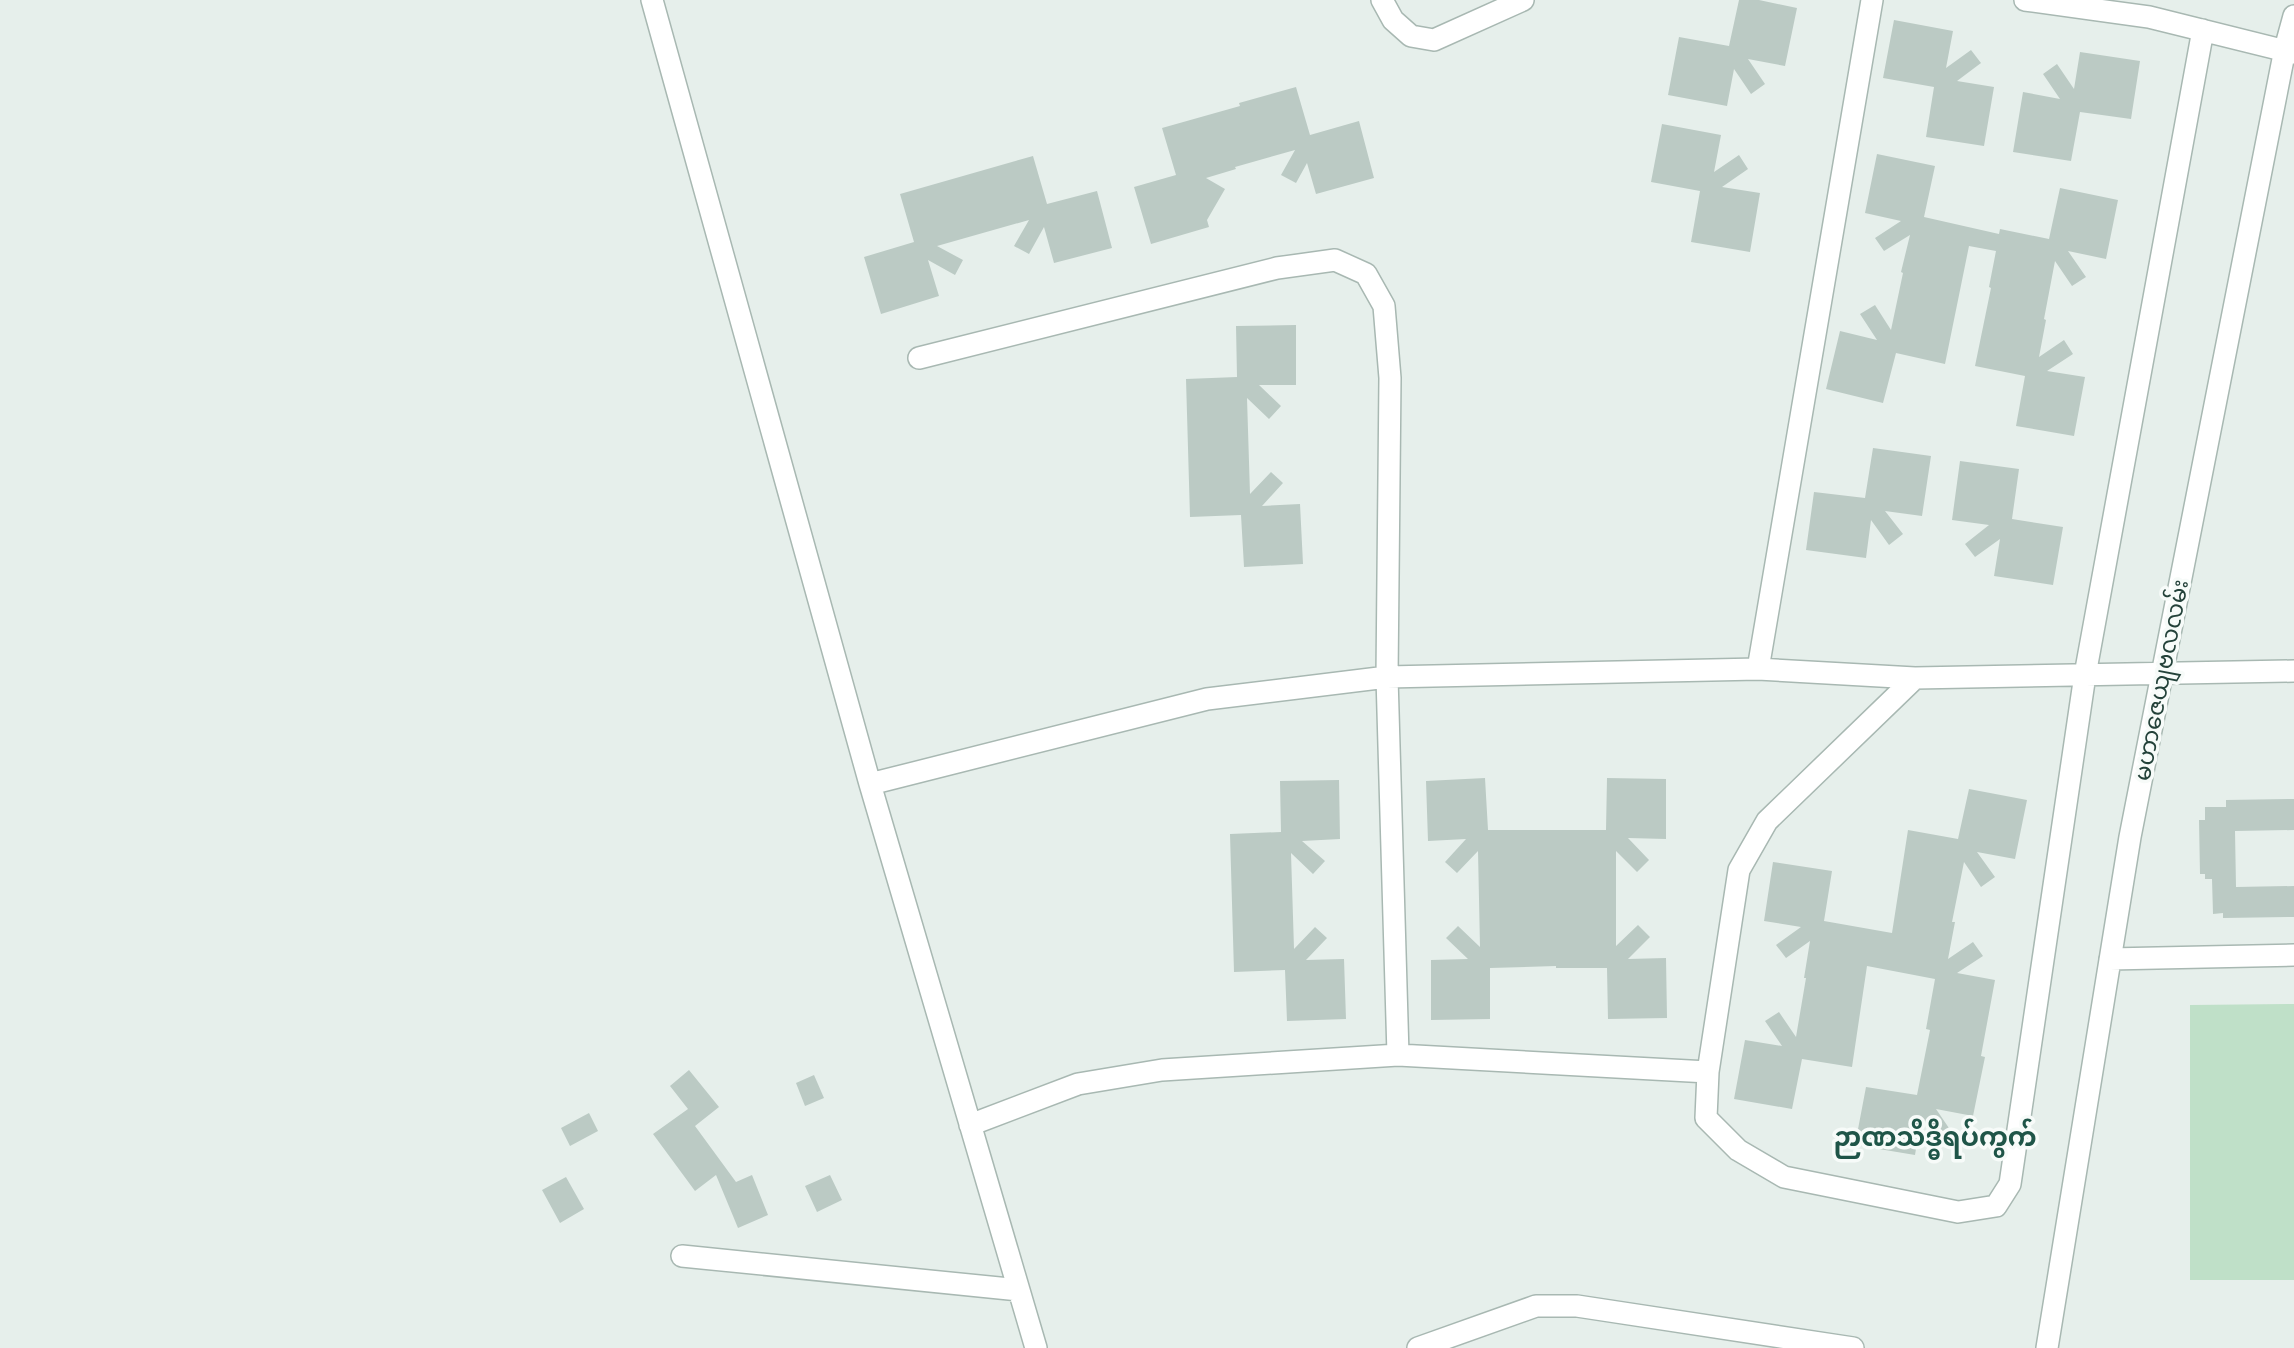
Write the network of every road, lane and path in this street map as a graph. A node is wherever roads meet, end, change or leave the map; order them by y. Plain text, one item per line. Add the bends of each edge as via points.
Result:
1 (652, 0) edge
2 (1382, 0) edge
3 (1523, 0) edge
4 (1872, 0) edge
5 (2025, 0) edge
6 (2294, 16) edge
7 (2203, 30) junction
8 (2290, 51) edge
9 (919, 358) dead end
10 (1758, 669) junction
11 (2294, 671) edge
12 (2162, 674) junction
13 (2085, 675) junction
14 (1387, 677) junction
15 (1915, 678) junction
16 (870, 784) junction
17 (2294, 955) edge
18 (2110, 959) junction
19 (1398, 1055) junction
20 (1708, 1072) junction
21 (970, 1125) junction
22 (682, 1256) dead end
23 (1019, 1290) junction
24 (1440, 1343) edge
25 (1036, 1348) edge
26 (1418, 1348) edge
27 (1853, 1348) edge
28 (2047, 1348) edge

1 - 16 street
2 - 3 street via 1393,20 1412,36 1434,40
4 - 10 street
5 - 7 street via 2149,16
6 - 8 street, မဟာဇေယျဗလလမ်း
7 - 8 street
7 - 13 street
8 - 12 street, မဟာဇေယျဗလလမ်း
9 - 14 street via 1277,268 1335,260 1366,274 1384,306 1390,378
10 - 14 street
10 - 15 street
11 - 12 street
12 - 13 street
12 - 18 street, မဟာဇေယျဗလလမ်း
13 - 15 street
13 - 20 street via 2010,1184 1996,1206 1958,1212 1784,1177 1738,1150 1706,1118
14 - 16 street via 1207,699
14 - 19 street
15 - 20 street via 1767,821 1739,870
16 - 21 street
17 - 18 street
18 - 28 street, မဟာဇေယျဗလလမ်း
19 - 20 street
19 - 21 street via 1150,1072 1078,1084
21 - 23 street
22 - 23 street
23 - 25 street
24 - 26 street
24 - 27 street via 1536,1306 1577,1306

